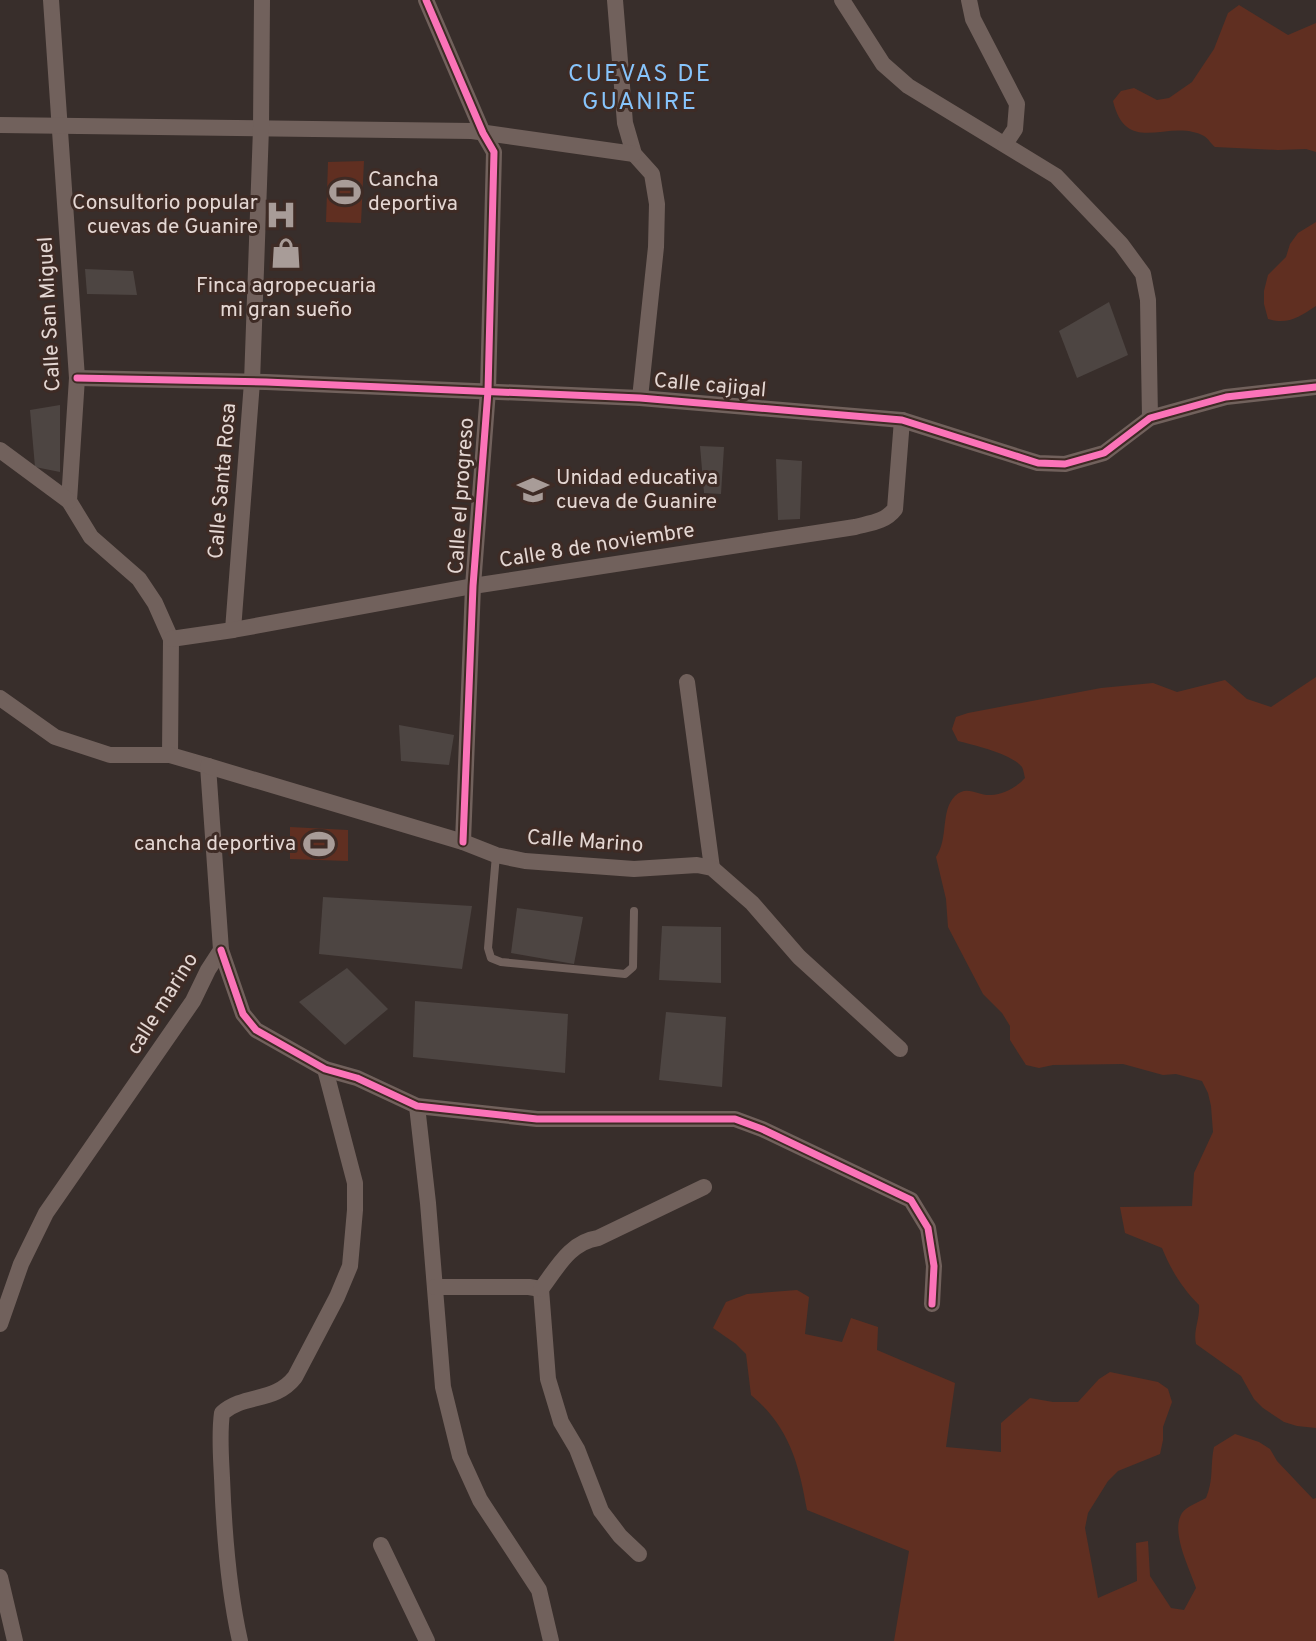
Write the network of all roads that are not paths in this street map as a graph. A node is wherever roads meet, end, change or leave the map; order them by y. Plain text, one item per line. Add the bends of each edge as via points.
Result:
1 (51, 0) edge
2 (262, 0) edge
3 (426, 0) edge
4 (615, 0) edge
5 (842, 0) edge
6 (970, 0) edge
7 (0, 125) edge
8 (60, 125) junction
9 (261, 128) junction
10 (483, 133) junction
11 (1005, 144) junction
12 (634, 154) junction
13 (77, 378) junction
14 (252, 382) junction
15 (1316, 387) edge
16 (488, 391) junction
17 (640, 398) junction
18 (1150, 418) junction
19 (902, 420) junction
20 (0, 450) edge
21 (69, 501) junction
22 (473, 586) junction
23 (233, 630) junction
24 (171, 639) junction
25 (687, 682) dead end
26 (0, 698) edge
27 (170, 755) junction
28 (208, 766) junction
29 (463, 842) junction
30 (496, 855) junction
31 (712, 868) junction
32 (634, 911) dead end
33 (221, 950) junction
34 (900, 1048) dead end
35 (325, 1069) junction
36 (416, 1106) junction
37 (704, 1187) dead end
38 (435, 1287) junction
39 (541, 1289) junction
40 (932, 1304) dead end
41 (0, 1324) edge
42 (382, 1545) dead end
43 (639, 1554) dead end
44 (0, 1577) edge
45 (5, 1617) edge
46 (15, 1641) edge
47 (240, 1641) edge
48 (427, 1641) edge
49 (551, 1641) edge

1 - 8 street, Calle San Miguel
2 - 9 street, Calle Santa Rosa
3 - 10 street, Calle el progreso
4 - 12 street via 625,123
5 - 11 street via 883,64 908,86
6 - 11 street via 973,19 1017,104 1015,129
7 - 8 street
8 - 9 street
8 - 13 street, Calle San Miguel
9 - 10 street
9 - 14 street, Calle Santa Rosa
10 - 12 street
10 - 16 street, Calle el progreso via 494,152
11 - 18 street via 1056,176 1143,274 1150,332
12 - 17 street via 652,174 657,204
13 - 14 street, Calle cajigal
13 - 21 street, Calle San Miguel
14 - 16 street, Calle cajigal
14 - 23 street, Calle Santa Rosa
15 - 18 street, Calle cajigal via 1226,397
16 - 17 street, Calle cajigal
16 - 22 street, Calle el progreso
17 - 19 street, Calle cajigal
18 - 19 street, Calle cajigal via 1104,453 1065,464 1038,463
19 - 22 street, Calle 8 de noviembre via 895,509 890,517 855,527
20 - 21 street
21 - 24 street via 91,537 139,579
22 - 23 street, Calle 8 de noviembre
22 - 29 street, Calle el progreso
23 - 24 street, Calle 8 de noviembre
24 - 27 street
25 - 31 street
26 - 27 street via 55,737 110,755
27 - 28 street
28 - 29 street, Calle Marino
28 - 33 street, calle marino
29 - 30 street, Calle Marino
30 - 31 street, Calle Marino via 634,869
30 - 32 lane via 491,958 625,974 635,958
31 - 34 street via 752,903 799,957
33 - 35 street via 248,1023
33 - 41 street, calle marino via 193,1001 46,1213 21,1264
35 - 36 street
35 - 47 street via 355,1183 350,1266 286,1388 233,1404 222,1413 223,1506
36 - 38 street
36 - 40 street via 537,1119 735,1119 762,1129 911,1200 928,1228 934,1266
37 - 39 street via 598,1238 584,1240
38 - 39 street
38 - 49 street via 443,1387 460,1457 480,1500 539,1590
39 - 43 street via 548,1379 561,1422 577,1449 601,1511
42 - 48 street
44 - 45 street
45 - 46 street

